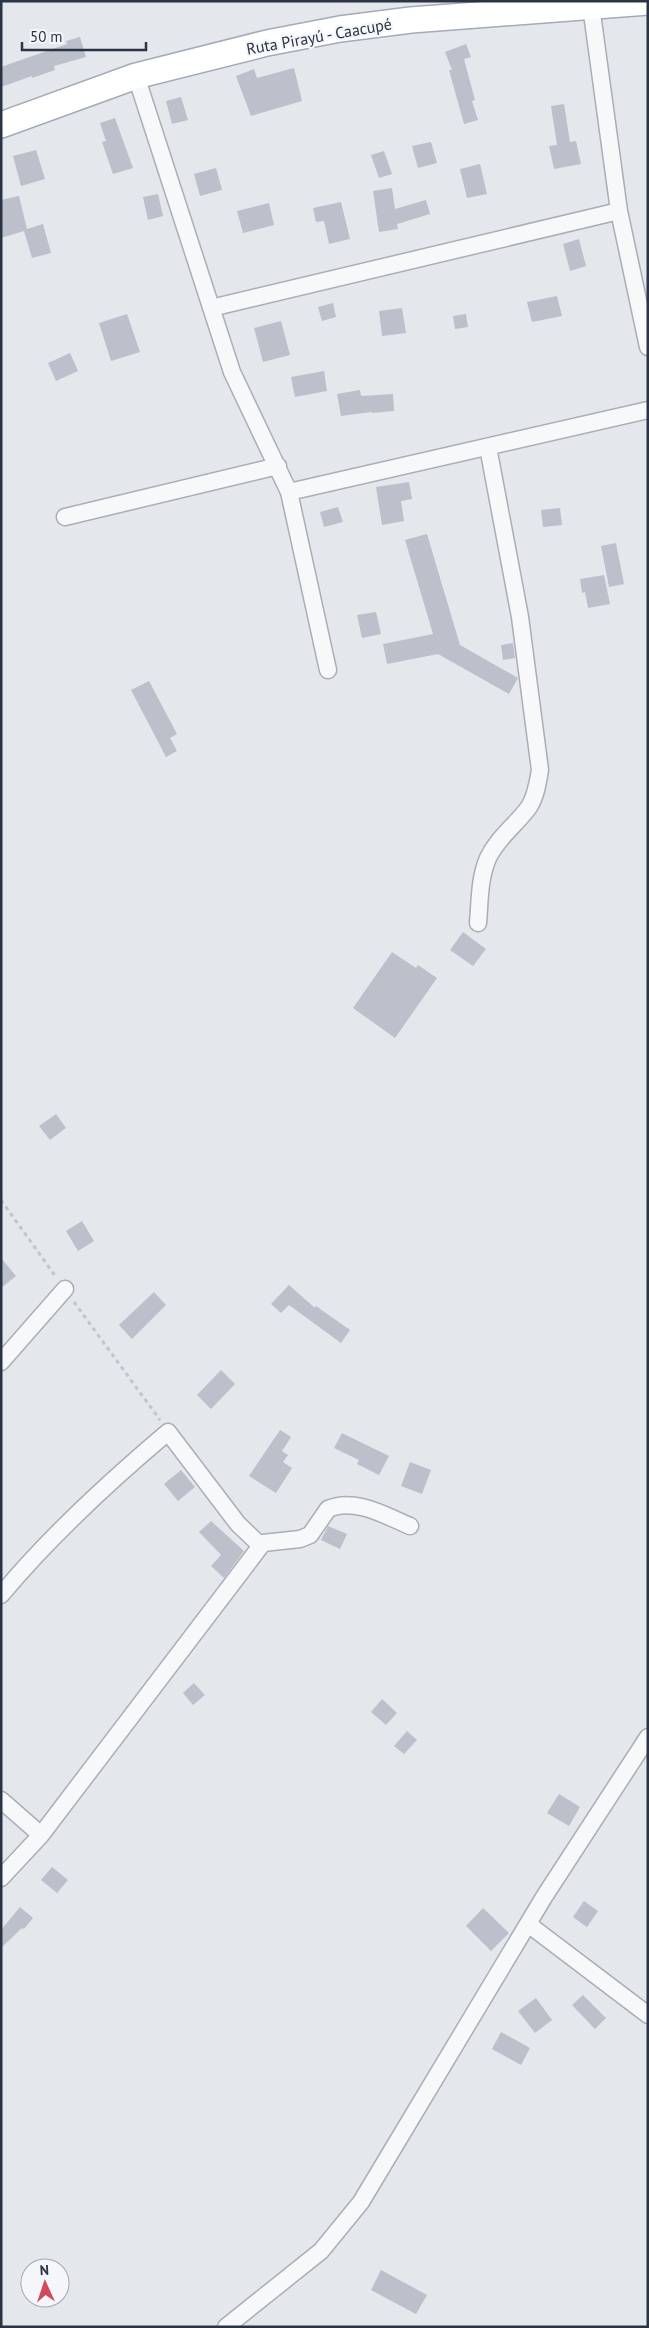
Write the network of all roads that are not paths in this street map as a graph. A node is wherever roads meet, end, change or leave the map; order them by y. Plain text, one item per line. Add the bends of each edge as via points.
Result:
1 (648, 2) edge
2 (591, 6) junction
3 (136, 76) junction
4 (1, 125) edge
5 (619, 211) junction
6 (211, 308) junction
7 (648, 347) edge
8 (648, 410) edge
9 (488, 447) junction
10 (278, 466) junction
11 (289, 492) junction
12 (65, 517) dead end
13 (328, 670) dead end
14 (478, 923) dead end
15 (65, 1289) road end
16 (1, 1362) edge
17 (410, 1526) dead end
18 (261, 1546) junction
19 (1, 1595) edge
20 (648, 1737) edge
21 (1, 1800) edge
22 (41, 1835) junction
23 (1, 1878) edge
24 (528, 1924) junction
25 (648, 2015) edge
26 (226, 2327) edge

1 - 2 main road, Ruta Pirayú - Caacupé
2 - 3 main road, Ruta Pirayú - Caacupé via 340,29 267,43
2 - 5 street
3 - 4 main road, Ruta Pirayú - Caacupé
3 - 6 street
5 - 6 street
5 - 7 street
6 - 10 street via 232,372
8 - 9 street
9 - 11 street
9 - 14 street via 520,617 540,770 529,806 506,831 488,858 481,880
10 - 11 street
10 - 12 street
11 - 13 street
15 - 16 street
17 - 18 street via 361,1506 342,1505 328,1509 310,1535 270,1541
18 - 19 street via 238,1524 168,1432 30,1562
18 - 22 street
20 - 24 street
21 - 22 street
22 - 23 street
24 - 25 street
24 - 26 street via 343,2227 322,2251

